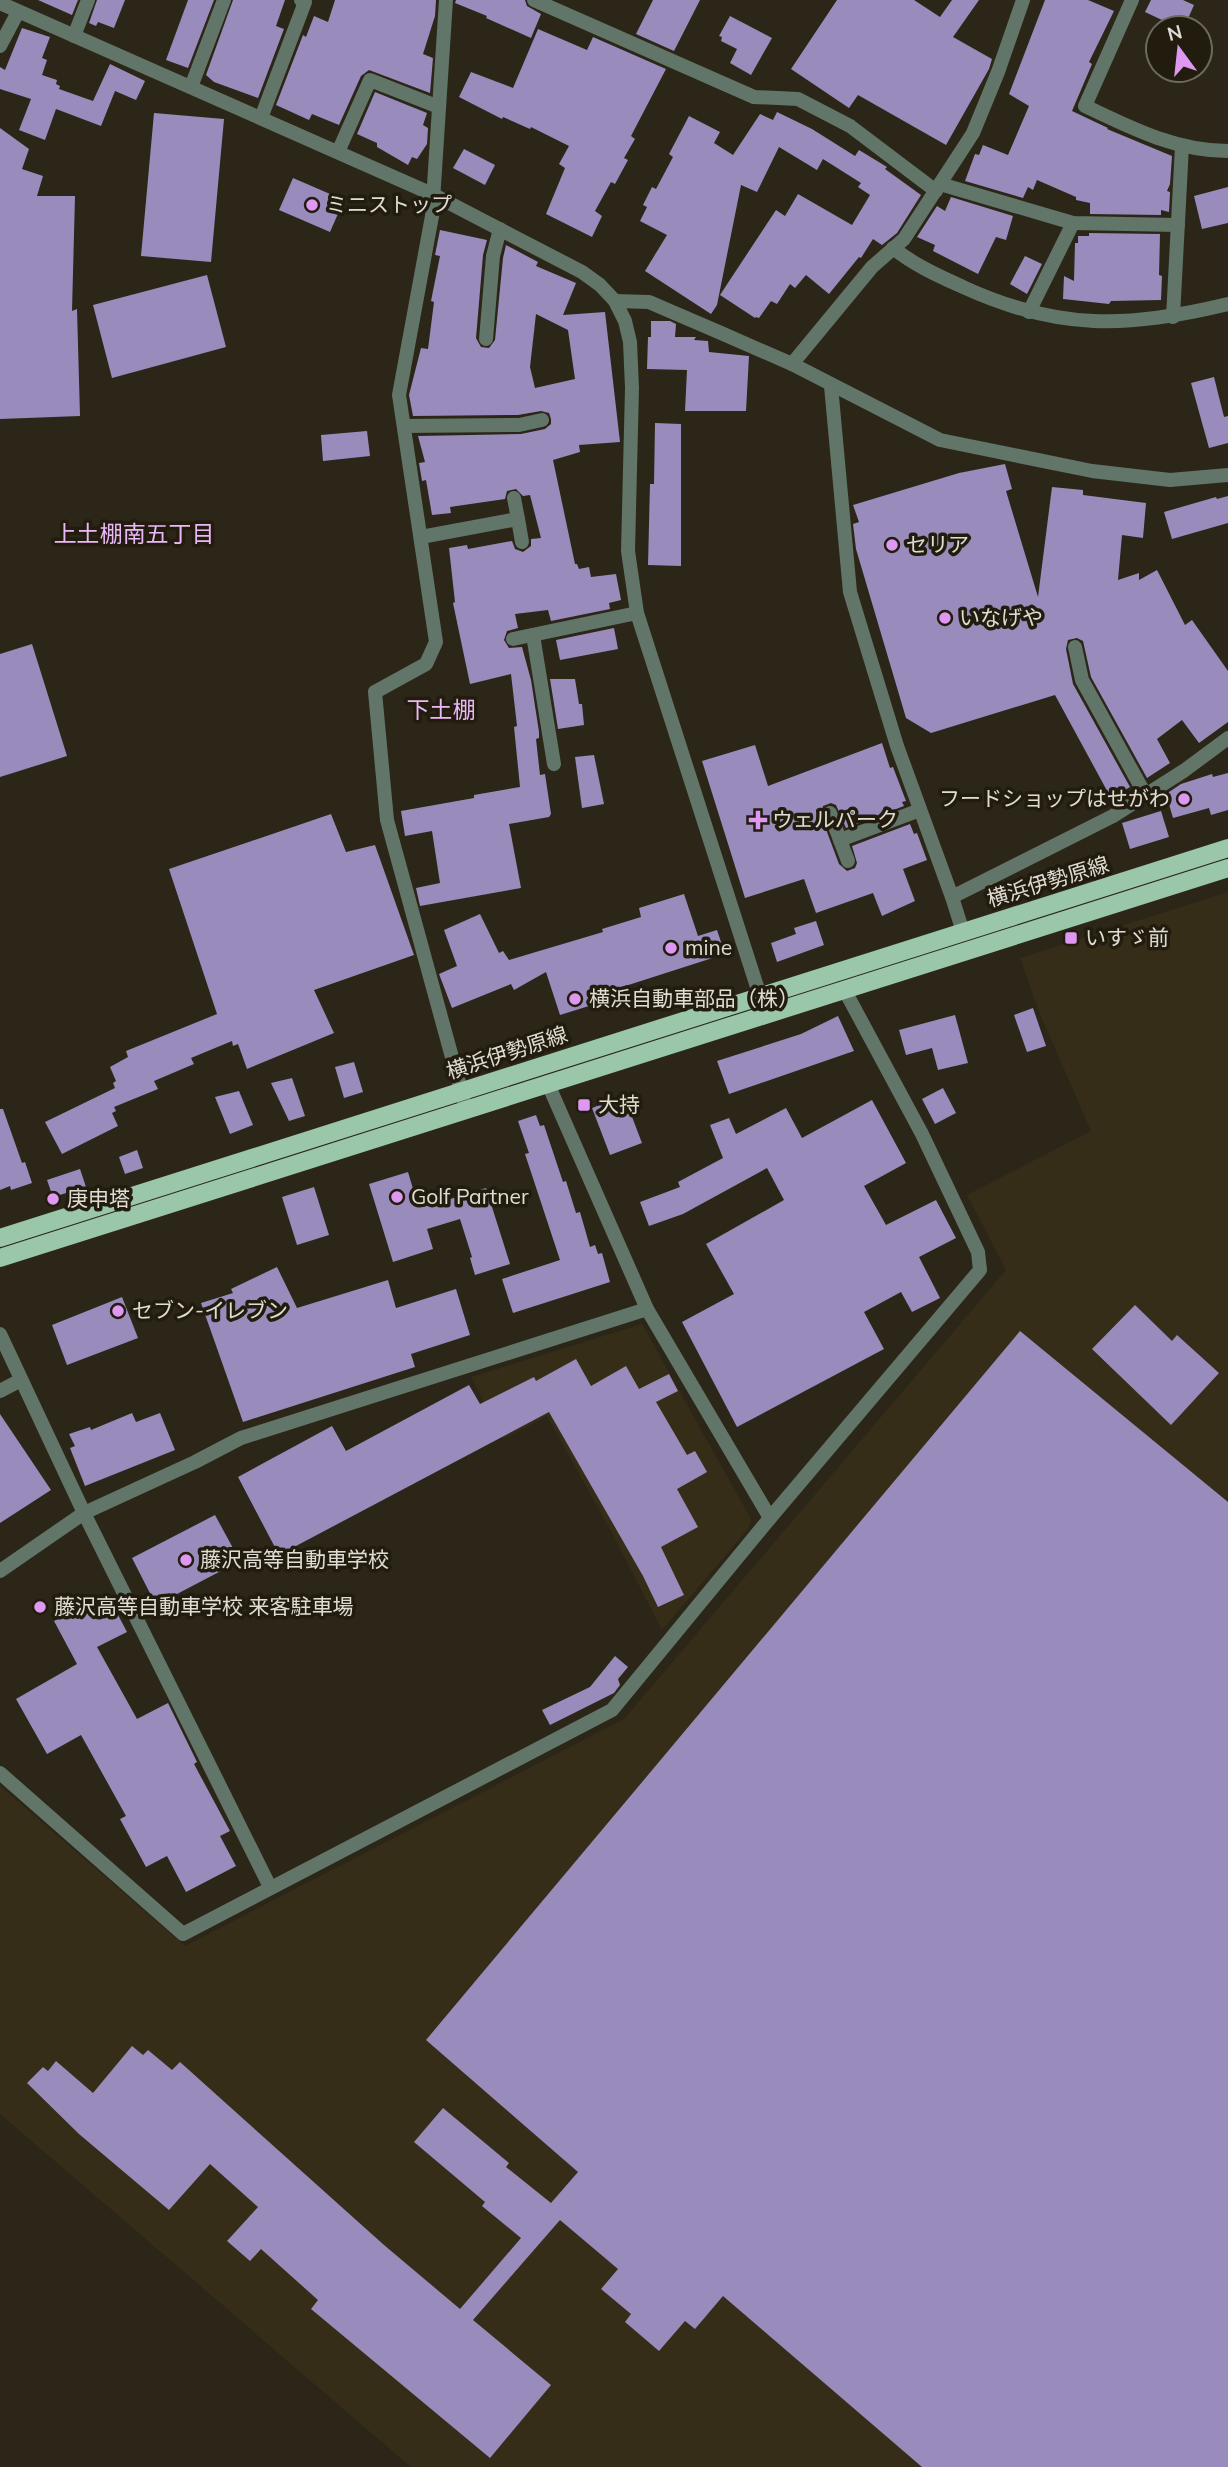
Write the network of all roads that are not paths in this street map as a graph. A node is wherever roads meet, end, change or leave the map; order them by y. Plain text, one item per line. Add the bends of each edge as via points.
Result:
1 (88, 0) edge
2 (224, 0) edge
3 (300, 0) edge
4 (446, 0) edge
5 (534, 0) edge
6 (1023, 0) edge
7 (1132, 0) edge
8 (0, 4) edge
9 (18, 12) junction
10 (74, 36) junction
11 (0, 46) edge
12 (191, 87) junction
13 (439, 107) junction
14 (261, 118) junction
15 (1182, 146) junction
16 (1228, 151) edge
17 (338, 152) junction
18 (938, 188) junction
19 (432, 194) junction
20 (1073, 223) junction
21 (1178, 225) junction
22 (500, 229) junction
23 (893, 248) junction
24 (615, 301) junction
25 (1228, 304) edge
26 (1029, 312) junction
27 (1173, 317) junction
28 (486, 338) dead end
29 (792, 364) junction
30 (831, 386) junction
31 (542, 421) dead end
32 (404, 426) junction
33 (1228, 475) edge
34 (514, 498) dead end
35 (518, 519) junction
36 (421, 537) junction
37 (522, 542) dead end
38 (637, 613) junction
39 (533, 635) junction
40 (513, 639) dead end
41 (1074, 647) dead end
42 (1228, 738) edge
43 (554, 764) dead end
44 (1146, 796) junction
45 (920, 810) junction
46 (830, 813) dead end
47 (840, 841) junction
48 (1228, 848) edge
49 (848, 861) dead end
50 (1228, 869) edge
51 (952, 897) junction
52 (963, 932) junction
53 (844, 989) junction
54 (760, 996) junction
55 (548, 1084) junction
56 (464, 1101) junction
57 (0, 1238) edge
58 (0, 1258) edge
59 (647, 1309) junction
60 (0, 1334) edge
61 (21, 1380) junction
62 (0, 1391) edge
63 (84, 1513) junction
64 (770, 1518) junction
65 (0, 1572) edge
66 (0, 1773) edge
67 (270, 1887) junction

1 - 10 street
2 - 12 street
3 - 14 street via 305,2
4 - 13 street
5 - 18 street via 754,97 799,99 850,126
6 - 18 street via 973,133
7 - 15 street via 1085,106 1148,136
8 - 9 street
9 - 10 street
9 - 11 street
10 - 12 street
12 - 14 street
13 - 17 street via 370,80
13 - 19 street
14 - 17 street
15 - 16 street
15 - 21 street
17 - 19 street
18 - 20 street
18 - 23 street
19 - 22 street
19 - 32 street via 432,216 399,395
20 - 21 street
20 - 26 street
21 - 27 street
22 - 24 street via 582,272
22 - 28 street
23 - 26 street via 946,279
23 - 29 street
24 - 29 street via 649,302
24 - 38 street via 630,342 628,551
25 - 27 street
26 - 27 street via 1069,320 1126,322
29 - 30 street
30 - 33 street via 940,440 1105,473 1170,480
30 - 45 street via 850,592
31 - 32 street
32 - 36 street
34 - 35 street
35 - 36 street
35 - 37 street
36 - 56 street via 436,642 426,664 375,692 387,820
38 - 39 street
38 - 54 street
39 - 40 street
39 - 43 street
41 - 44 street via 1082,680
42 - 44 street
44 - 51 street
45 - 47 street
45 - 51 street
46 - 47 street
47 - 49 street
48 - 52 main road, 横浜伊勢原線
50 - 53 main road, 横浜伊勢原線
51 - 52 street
52 - 54 main road, 横浜伊勢原線
53 - 55 main road, 横浜伊勢原線
53 - 64 street via 933,1157 978,1252 980,1270
54 - 56 main road, 横浜伊勢原線
55 - 56 main road, 横浜伊勢原線
55 - 59 street
56 - 57 main road, 横浜伊勢原線
56 - 58 main road, 横浜伊勢原線
59 - 63 street via 241,1438
59 - 64 street
60 - 61 street
61 - 62 street
61 - 63 street
63 - 65 street
63 - 67 street
64 - 67 street via 612,1710
66 - 67 street via 183,1934

